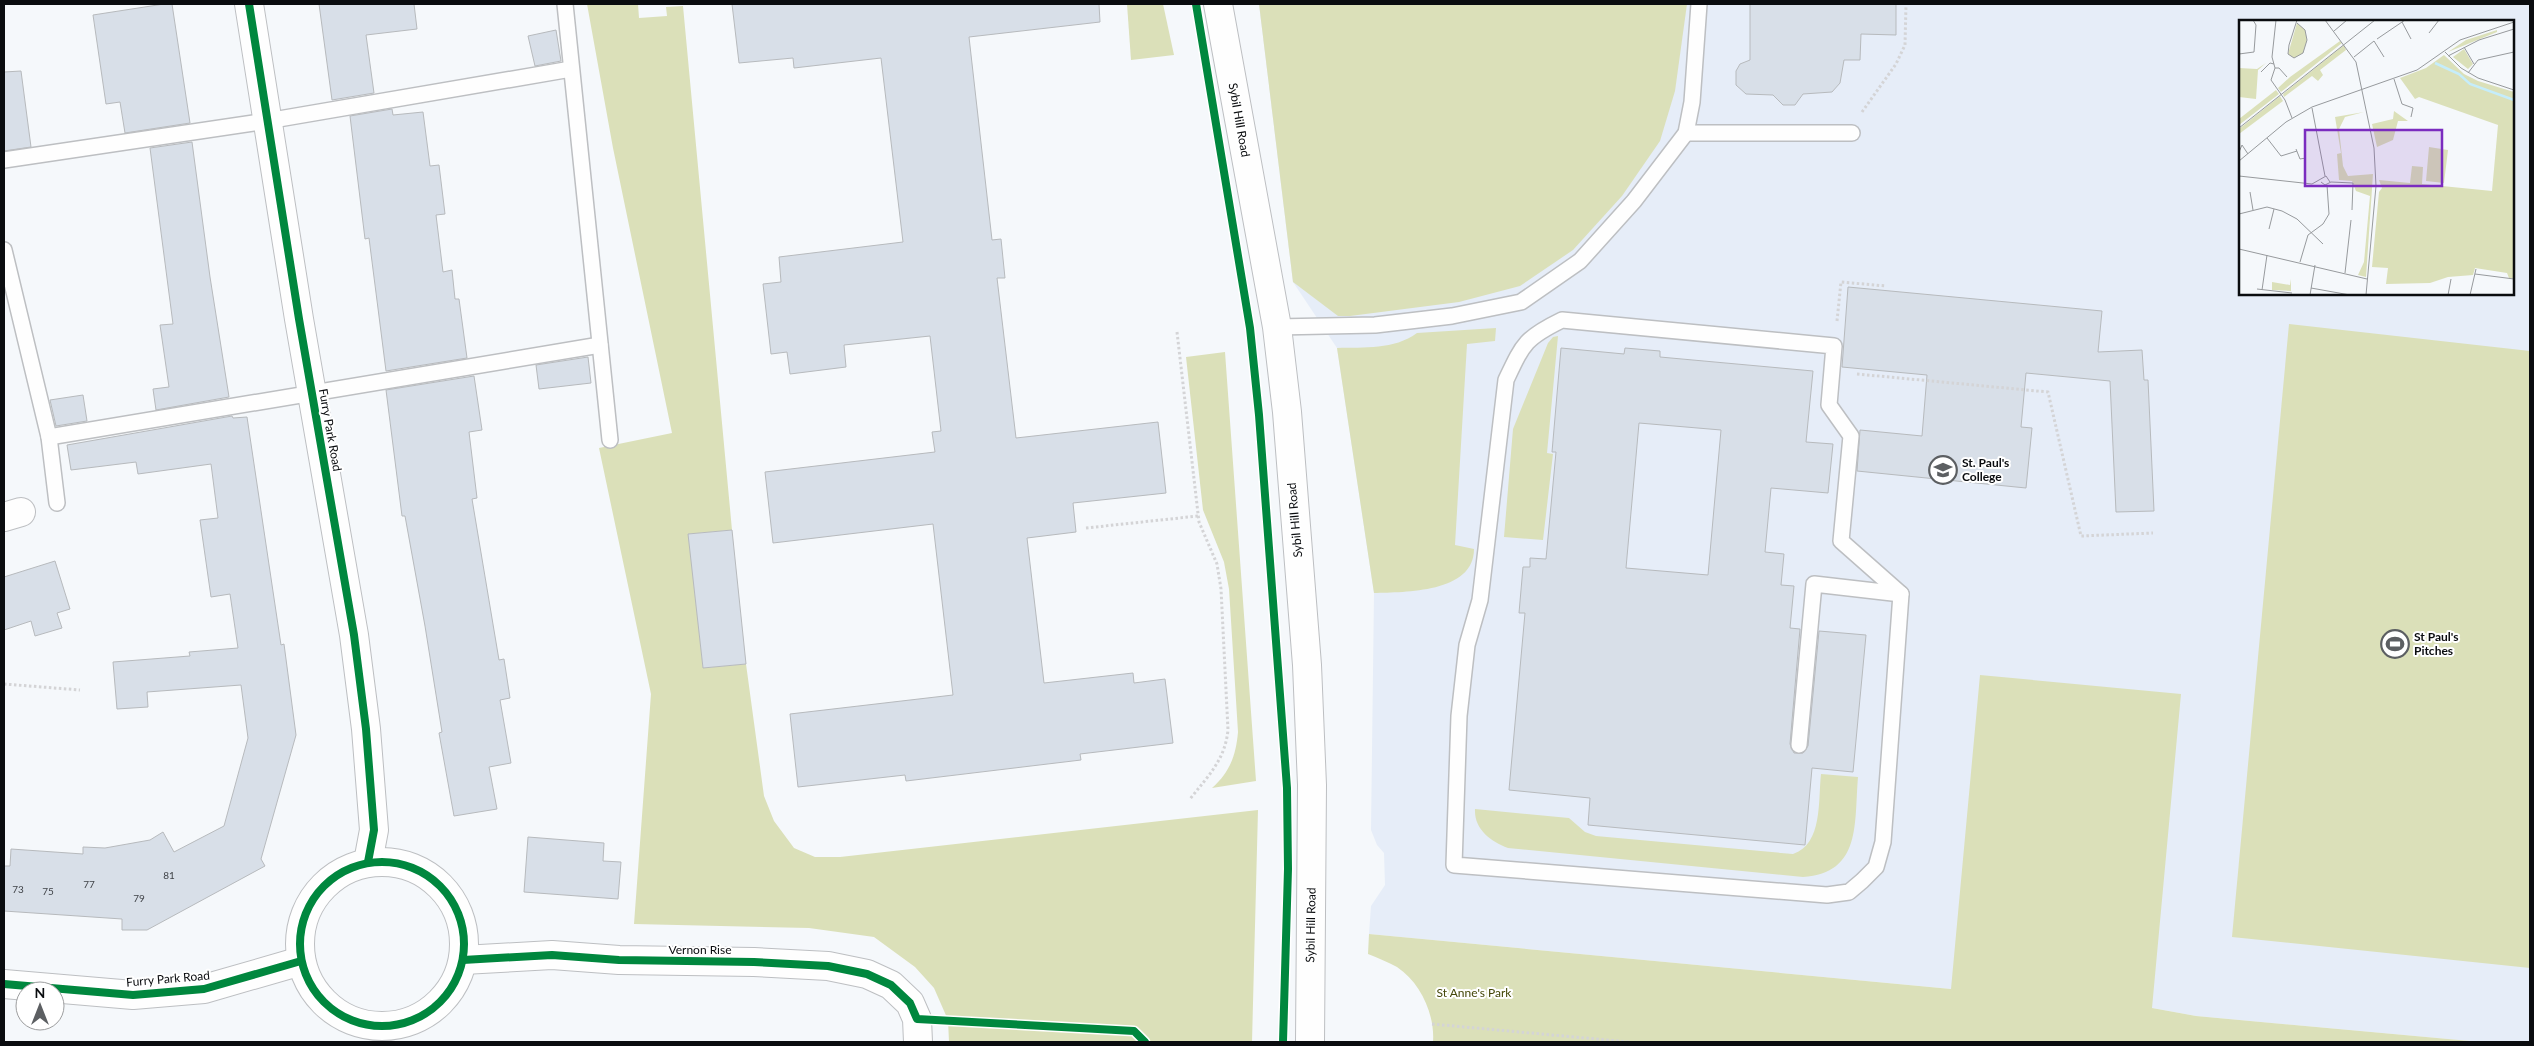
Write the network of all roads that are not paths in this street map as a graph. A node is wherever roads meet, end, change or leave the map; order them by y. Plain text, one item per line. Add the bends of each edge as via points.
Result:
1 (249, 4) edge
2 (565, 4) edge
3 (1218, 4) edge
4 (1699, 4) edge
5 (571, 69) junction
6 (268, 121) junction
7 (1686, 133) junction
8 (1852, 133) road end
9 (4, 160) edge
10 (4, 250) edge
11 (1277, 327) junction
12 (600, 345) junction
13 (312, 394) junction
14 (49, 437) junction
15 (610, 440) dead end
16 (57, 503) dead end
17 (1901, 594) junction
18 (1799, 745) dead end
19 (368, 862) junction
20 (463, 960) junction
21 (301, 961) junction
22 (4, 984) edge
23 (917, 1030) edge
24 (403, 1034) edge
25 (1310, 1042) edge

1 - 6 street, Furry Park Road
2 - 5 lane
3 - 11 street, Sybil Hill Road
4 - 7 lane via 1692,102
5 - 6 lane
5 - 12 lane
6 - 9 lane
6 - 13 street, Furry Park Road
7 - 8 lane
7 - 11 lane via 1634,201 1580,261 1522,302 1452,316 1375,325
10 - 14 lane
11 - 25 street, Sybil Hill Road via 1307,665 1312,785
12 - 13 lane
12 - 15 lane
13 - 14 lane
13 - 19 street, Furry Park Road via 354,635 366,729 374,830
14 - 16 lane
17 - 17 lane via 1841,541 1851,436 1829,405 1834,346 1562,320 1538,332 1522,347 1506,380 1480,600 1467,645 1459,716 1454,865 1827,895 1849,892 1876,867 1883,842
17 - 18 lane via 1814,584
19 - 20 street via 395,862 420,870 442,886 457,908 464,933
19 - 21 street via 343,870 322,887 307,909 299,934
20 - 23 street, Vernon Rise via 552,955 828,966 867,974 891,985 910,1003
20 - 24 street via 454,983 439,1003
21 - 22 street, Furry Park Road via 204,989 142,994
21 - 24 street via 310,984 325,1004 346,1018

